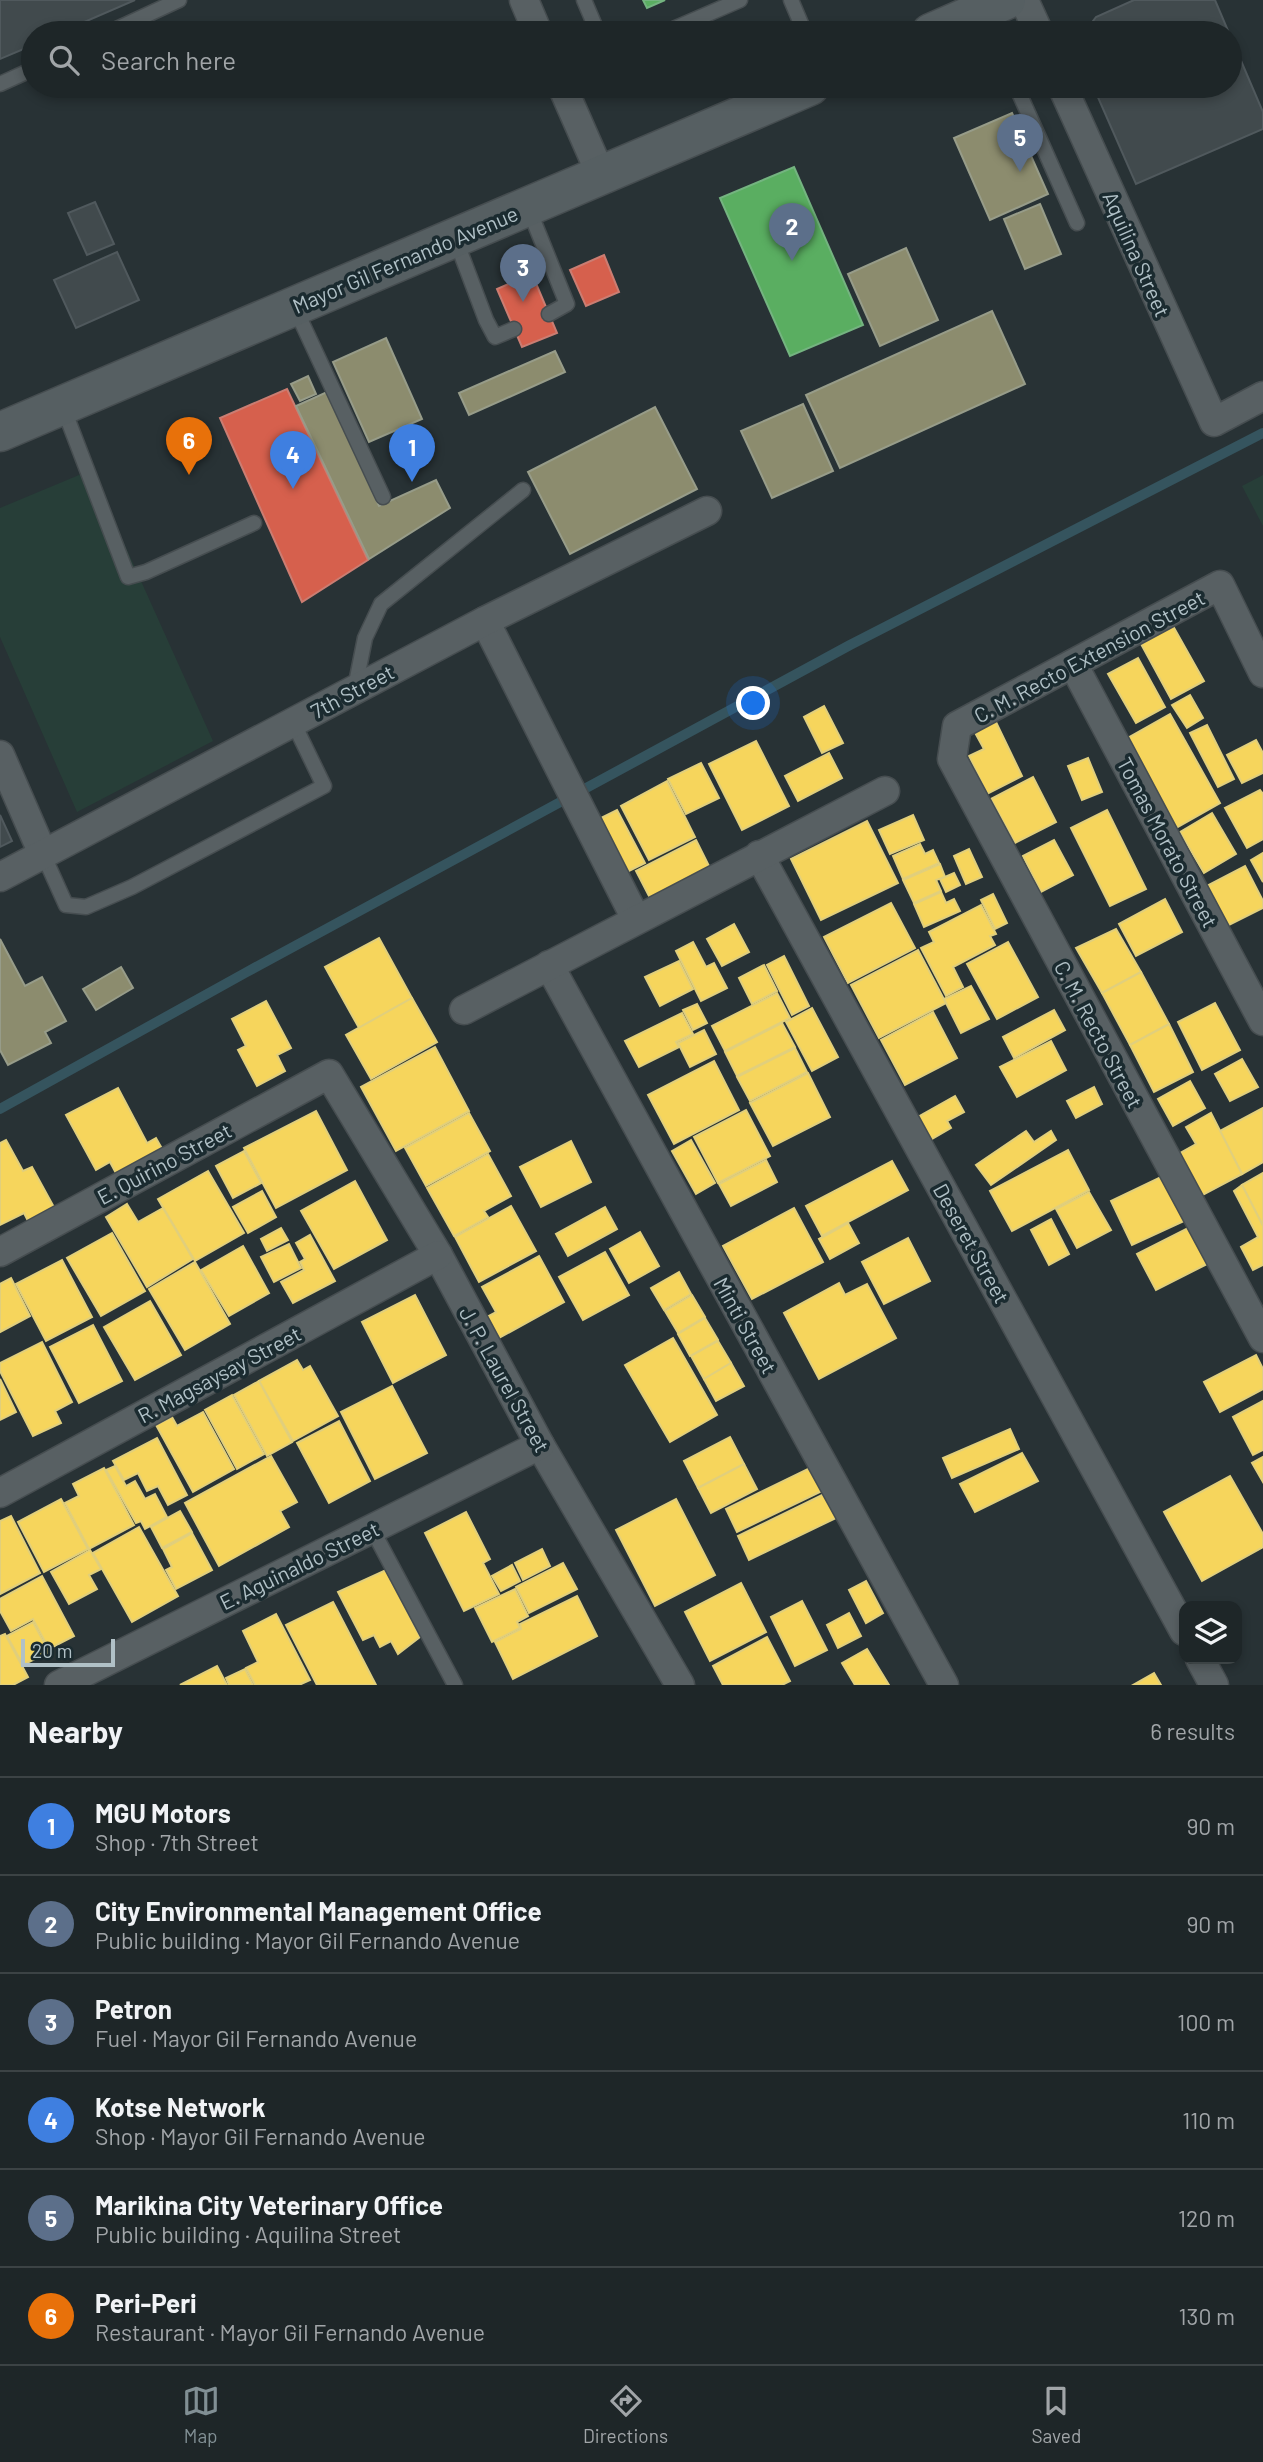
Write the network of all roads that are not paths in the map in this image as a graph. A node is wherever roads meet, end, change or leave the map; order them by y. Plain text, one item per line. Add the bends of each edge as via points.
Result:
1 (179, 0) edge
2 (524, 0) edge
3 (584, 0) edge
4 (740, 0) edge
5 (791, 0) edge
6 (1024, 0) edge
7 (134, 21) edge
8 (533, 21) edge
9 (593, 21) edge
10 (692, 21) edge
11 (800, 21) edge
12 (1034, 21) edge
13 (21, 74) edge
14 (0, 84) edge
15 (567, 98) edge
16 (782, 98) edge
17 (1021, 98) edge
18 (1067, 98) edge
19 (601, 174) junction
20 (528, 206) junction
21 (1076, 223) dead end
22 (455, 237) junction
23 (295, 306) junction
24 (549, 314) dead end
25 (513, 329) dead end
26 (1263, 396) edge
27 (63, 405) junction
28 (0, 432) edge
29 (523, 490) dead end
30 (383, 497) dead end
31 (707, 511) dead end
32 (254, 523) dead end
33 (485, 621) junction
34 (1073, 664) junction
35 (1263, 673) edge
36 (355, 690) junction
37 (293, 722) junction
38 (957, 726) joint
39 (0, 755) edge
40 (885, 791) dead end
41 (43, 854) junction
42 (759, 855) junction
43 (0, 877) edge
44 (636, 919) junction
45 (549, 965) junction
46 (464, 1010) dead end
47 (1263, 1021) edge
48 (329, 1074) joint
49 (0, 1252) edge
50 (438, 1255) junction
51 (1263, 1338) edge
52 (540, 1445) junction
53 (0, 1493) edge
54 (372, 1529) junction
55 (1179, 1622) edge
56 (1202, 1664) edge
57 (59, 1685) edge
58 (455, 1685) edge
59 (680, 1685) edge
60 (944, 1685) edge
61 (1214, 1685) edge

1 - 7 lane
2 - 8 street
3 - 9 lane
4 - 10 lane
5 - 11 lane
6 - 12 street
13 - 14 lane
15 - 19 street
16 - 19 street, Mayor Gil Fernando Avenue
17 - 21 lane
18 - 26 street, Aquilina Street via 1214,422
19 - 20 street, Mayor Gil Fernando Avenue
20 - 22 street, Mayor Gil Fernando Avenue
20 - 24 lane via 567,304
22 - 23 street, Mayor Gil Fernando Avenue
22 - 25 lane via 495,337
23 - 27 street, Mayor Gil Fernando Avenue
23 - 30 lane
27 - 28 street, Mayor Gil Fernando Avenue
27 - 32 lane via 128,577
29 - 36 lane via 381,604 365,638
31 - 33 street, 7th Street
33 - 36 street, 7th Street
33 - 44 street
34 - 35 street, C. M. Recto Extension Street via 1220,585
34 - 38 street, C. M. Recto Extension Street
34 - 47 street, Tomas Morato Street
36 - 37 street, 7th Street
37 - 41 street, 7th Street
37 - 41 lane via 324,786 156,875 86,906 66,905
38 - 51 street, C. M. Recto Street via 952,760
39 - 41 street
40 - 42 street
41 - 43 street, 7th Street
42 - 44 street
42 - 55 street, Deseret Street
44 - 45 street
45 - 46 street
45 - 60 street, Minti Street
48 - 49 street, E. Quirino Street
48 - 50 street, J. P. Laurel Street
50 - 52 street, J. P. Laurel Street
50 - 53 street, R. Magsaysay Street
52 - 54 street, E. Aguinaldo Street
52 - 59 street, J. P. Laurel Street
54 - 57 street, E. Aguinaldo Street
54 - 58 lane
56 - 61 street

